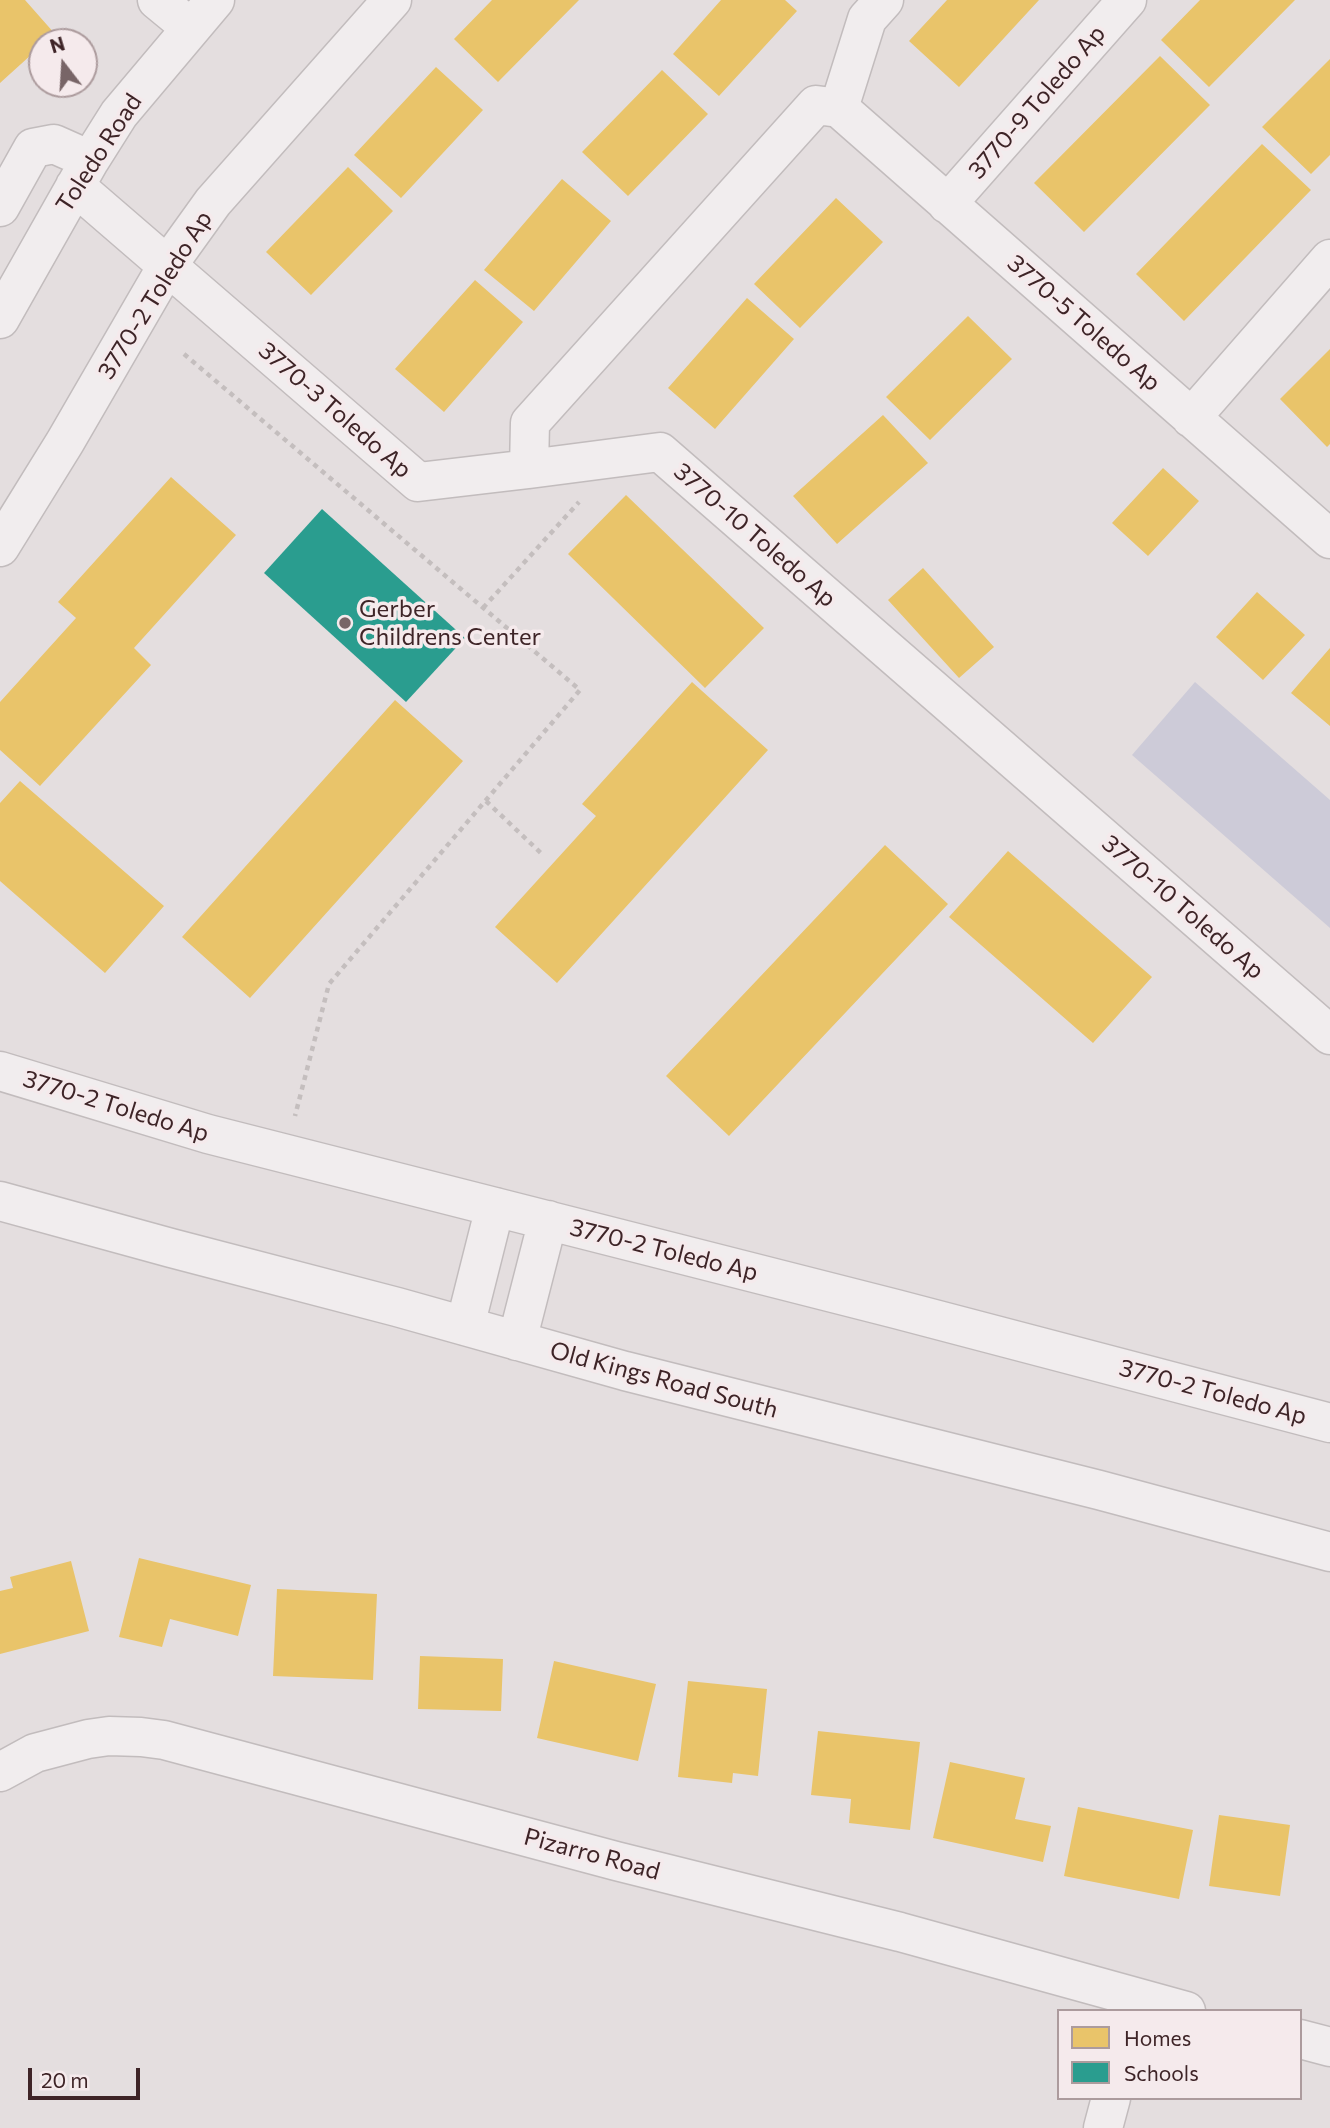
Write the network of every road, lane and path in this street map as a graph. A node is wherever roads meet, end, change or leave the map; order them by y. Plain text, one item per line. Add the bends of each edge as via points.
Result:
1 (157, 0) edge
2 (392, 0) edge
3 (1127, 0) edge
4 (865, 6) edge
5 (203, 14) edge
6 (839, 108) junction
7 (82, 173) junction
8 (947, 204) junction
9 (0, 206) edge
10 (1330, 259) edge
11 (167, 266) junction
12 (0, 319) edge
13 (184, 354) dead end
14 (1192, 418) junction
15 (530, 469) junction
16 (1330, 539) edge
17 (0, 547) edge
18 (486, 801) junction
19 (542, 855) dead end
20 (1330, 1035) edge
21 (0, 1071) edge
22 (285, 1154) junction
23 (0, 1201) edge
24 (495, 1207) junction
25 (548, 1220) junction
26 (465, 1326) junction
27 (517, 1341) junction
28 (1330, 1423) edge
29 (1330, 1552) edge
30 (0, 1772) edge
31 (1137, 2005) edge
32 (1170, 2009) edge
33 (1302, 2040) edge
34 (1330, 2047) edge
35 (1110, 2100) edge
36 (1103, 2128) edge

1 - 5 street
2 - 11 street, 3770-2 Toledo Ap via 213,202
3 - 8 street, 3770-9 Toledo Ap
4 - 6 street
5 - 7 street, Toledo Road via 119,114
6 - 8 street, 3770-5 Toledo Ap
6 - 15 street via 816,105 530,424
7 - 9 street, 3770-3 Toledo Ap via 54,144 33,148
7 - 11 street, 3770-3 Toledo Ap
7 - 12 street, Toledo Road
8 - 14 street, 3770-5 Toledo Ap
10 - 14 street
11 - 15 street, 3770-3 Toledo Ap via 418,482
11 - 17 street, 3770-2 Toledo Ap
13 - 18 path via 580,690
14 - 16 street, 3770-5 Toledo Ap
15 - 20 street, 3770-10 Toledo Ap via 660,452
18 - 19 path
18 - 22 path via 329,984
21 - 22 street, 3770-2 Toledo Ap
22 - 24 street, 3770-2 Toledo Ap
23 - 26 street, Old Kings Road South
24 - 25 street, 3770-2 Toledo Ap
24 - 26 street
25 - 27 street
25 - 28 street, 3770-2 Toledo Ap
26 - 27 street, Old Kings Road South
27 - 29 street, Old Kings Road South
30 - 31 street, Pizarro Road via 36,1754 88,1739 164,1740 900,1933
31 - 32 street, Pizarro Road
33 - 34 street
35 - 36 street

